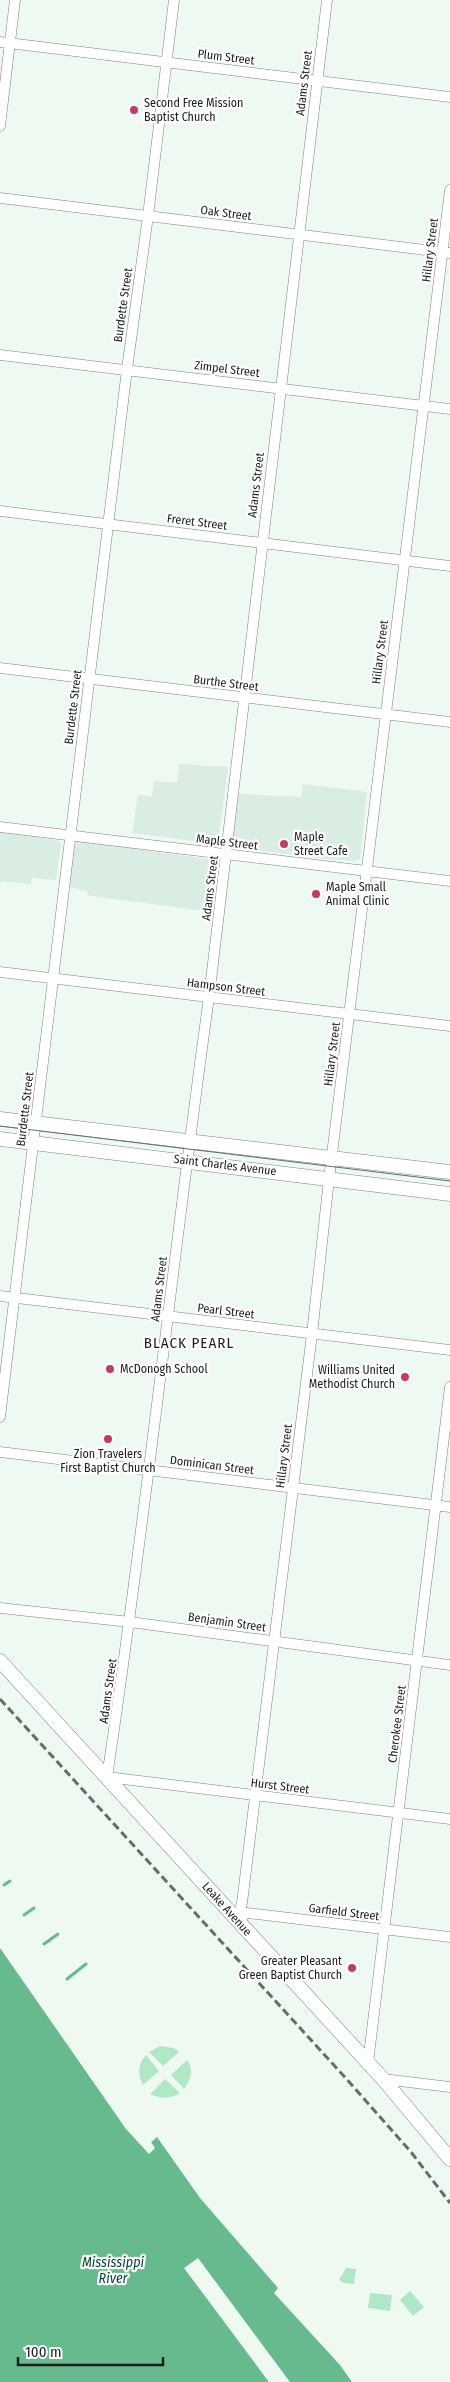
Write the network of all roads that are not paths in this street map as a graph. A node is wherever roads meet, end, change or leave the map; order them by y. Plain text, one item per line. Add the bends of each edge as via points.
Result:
1 (15, 0) edge
2 (174, 0) edge
3 (326, 0) edge
4 (5, 43) edge
5 (166, 62) junction
6 (317, 81) junction
7 (450, 97) edge
8 (0, 126) edge
9 (450, 190) edge
10 (0, 198) edge
11 (148, 216) junction
12 (299, 234) junction
13 (446, 252) edge
14 (0, 355) edge
15 (127, 369) junction
16 (281, 389) junction
17 (424, 406) junction
18 (450, 409) edge
19 (0, 511) edge
20 (108, 524) junction
21 (262, 543) junction
22 (404, 561) junction
23 (450, 566) edge
24 (0, 668) edge
25 (90, 679) junction
26 (244, 697) junction
27 (385, 714) junction
28 (450, 722) edge
29 (0, 827) edge
30 (70, 835) junction
31 (226, 854) junction
32 (366, 871) junction
33 (450, 881) edge
34 (0, 972) edge
35 (53, 978) junction
36 (210, 997) junction
37 (349, 1014) junction
38 (450, 1026) edge
39 (0, 1119) edge
40 (36, 1123) junction
41 (0, 1139) edge
42 (190, 1141) junction
43 (33, 1142) junction
44 (332, 1157) junction
45 (188, 1160) junction
46 (450, 1172) edge
47 (329, 1179) junction
48 (450, 1194) edge
49 (0, 1296) edge
50 (14, 1298) junction
51 (168, 1317) junction
52 (312, 1334) junction
53 (450, 1350) edge
54 (450, 1387) edge
55 (0, 1417) edge
56 (0, 1452) edge
57 (149, 1470) junction
58 (292, 1488) junction
59 (436, 1505) junction
60 (450, 1507) edge
61 (0, 1608) edge
62 (130, 1622) junction
63 (273, 1641) junction
64 (0, 1661) edge
65 (417, 1661) junction
66 (450, 1665) edge
67 (108, 1777) junction
68 (255, 1796) junction
69 (398, 1813) junction
70 (450, 1819) edge
71 (237, 1920) junction
72 (384, 1929) junction
73 (450, 1937) edge
74 (368, 2063) junction
75 (383, 2080) junction
76 (450, 2087) edge
77 (450, 2159) edge

1 - 4 street
2 - 5 street, Burdette Street
3 - 6 street, Adams Street
4 - 5 street, Plum Street
4 - 8 street
5 - 6 street, Plum Street
5 - 11 street, Burdette Street
6 - 7 street, Plum Street
6 - 12 street, Adams Street
9 - 13 street, Hillary Street
10 - 11 street, Oak Street
11 - 12 street, Oak Street
11 - 15 street, Burdette Street
12 - 13 street, Oak Street
12 - 16 street, Adams Street
13 - 17 street, Hillary Street
14 - 15 street, Zimpel Street
15 - 16 street, Zimpel Street
15 - 20 street, Burdette Street
16 - 17 street, Zimpel Street
16 - 21 street, Adams Street
17 - 18 street, Zimpel Street
17 - 22 street, Hillary Street
19 - 20 street, Freret Street
20 - 21 street, Freret Street
20 - 25 street, Burdette Street
21 - 22 street, Freret Street
21 - 26 street, Adams Street
22 - 23 street, Freret Street
22 - 27 street, Hillary Street
24 - 25 street, Burthe Street
25 - 26 street, Burthe Street
25 - 30 street, Burdette Street
26 - 27 street, Burthe Street
26 - 31 street, Adams Street
27 - 28 street, Burthe Street
27 - 32 street, Hillary Street
29 - 30 street, Maple Street
30 - 31 street, Maple Street
30 - 35 street, Burdette Street
31 - 32 street, Maple Street
31 - 36 street, Adams Street
32 - 33 street, Maple Street
32 - 37 street, Hillary Street
34 - 35 street, Hampson Street
35 - 36 street, Hampson Street
35 - 40 street, Burdette Street
36 - 37 street, Hampson Street
36 - 42 street, Adams Street
37 - 38 street, Hampson Street
37 - 44 street, Hillary Street
39 - 40 main road, Saint Charles Avenue
40 - 42 main road, Saint Charles Avenue
40 - 43 street, Burdette Street
41 - 43 main road, Saint Charles Avenue
42 - 44 main road, Saint Charles Avenue
42 - 45 street, Adams Street
43 - 45 main road, Saint Charles Avenue
43 - 50 street, Burdette Street
44 - 46 main road, Saint Charles Avenue
44 - 47 street, Hillary Street
45 - 47 main road, Saint Charles Avenue
45 - 51 street, Adams Street
47 - 48 main road, Saint Charles Avenue
47 - 52 street, Hillary Street
49 - 50 street, Pearl Street
50 - 51 street, Pearl Street
50 - 55 street, Burdette Street
51 - 52 street, Pearl Street
51 - 57 street, Adams Street
52 - 53 street, Pearl Street
52 - 58 street, Hillary Street
54 - 59 street, Cherokee Street
56 - 57 street, Dominican Street
57 - 58 street, Dominican Street
57 - 62 street, Adams Street
58 - 59 street, Dominican Street
58 - 63 street, Hillary Street
59 - 60 street, Dominican Street
59 - 65 street, Cherokee Street
61 - 62 street, Benjamin Street
62 - 63 street, Benjamin Street
62 - 67 street, Adams Street
63 - 65 street, Benjamin Street
63 - 68 street, Hillary Street
64 - 67 main road, Leake Avenue
65 - 66 street, Benjamin Street
65 - 69 street, Cherokee Street
67 - 68 street, Hurst Street
67 - 71 main road, Leake Avenue
68 - 69 street, Hurst Street
68 - 71 street, Hillary Street via 242,1903
69 - 70 street, Hurst Street
69 - 72 street, Cherokee Street
71 - 72 street, Garfield Street via 247,1913
71 - 74 main road, Leake Avenue
72 - 73 street, Garfield Street
72 - 74 street, Cherokee Street
74 - 75 main road, Leake Avenue
75 - 76 street
75 - 77 main road, Leake Avenue

